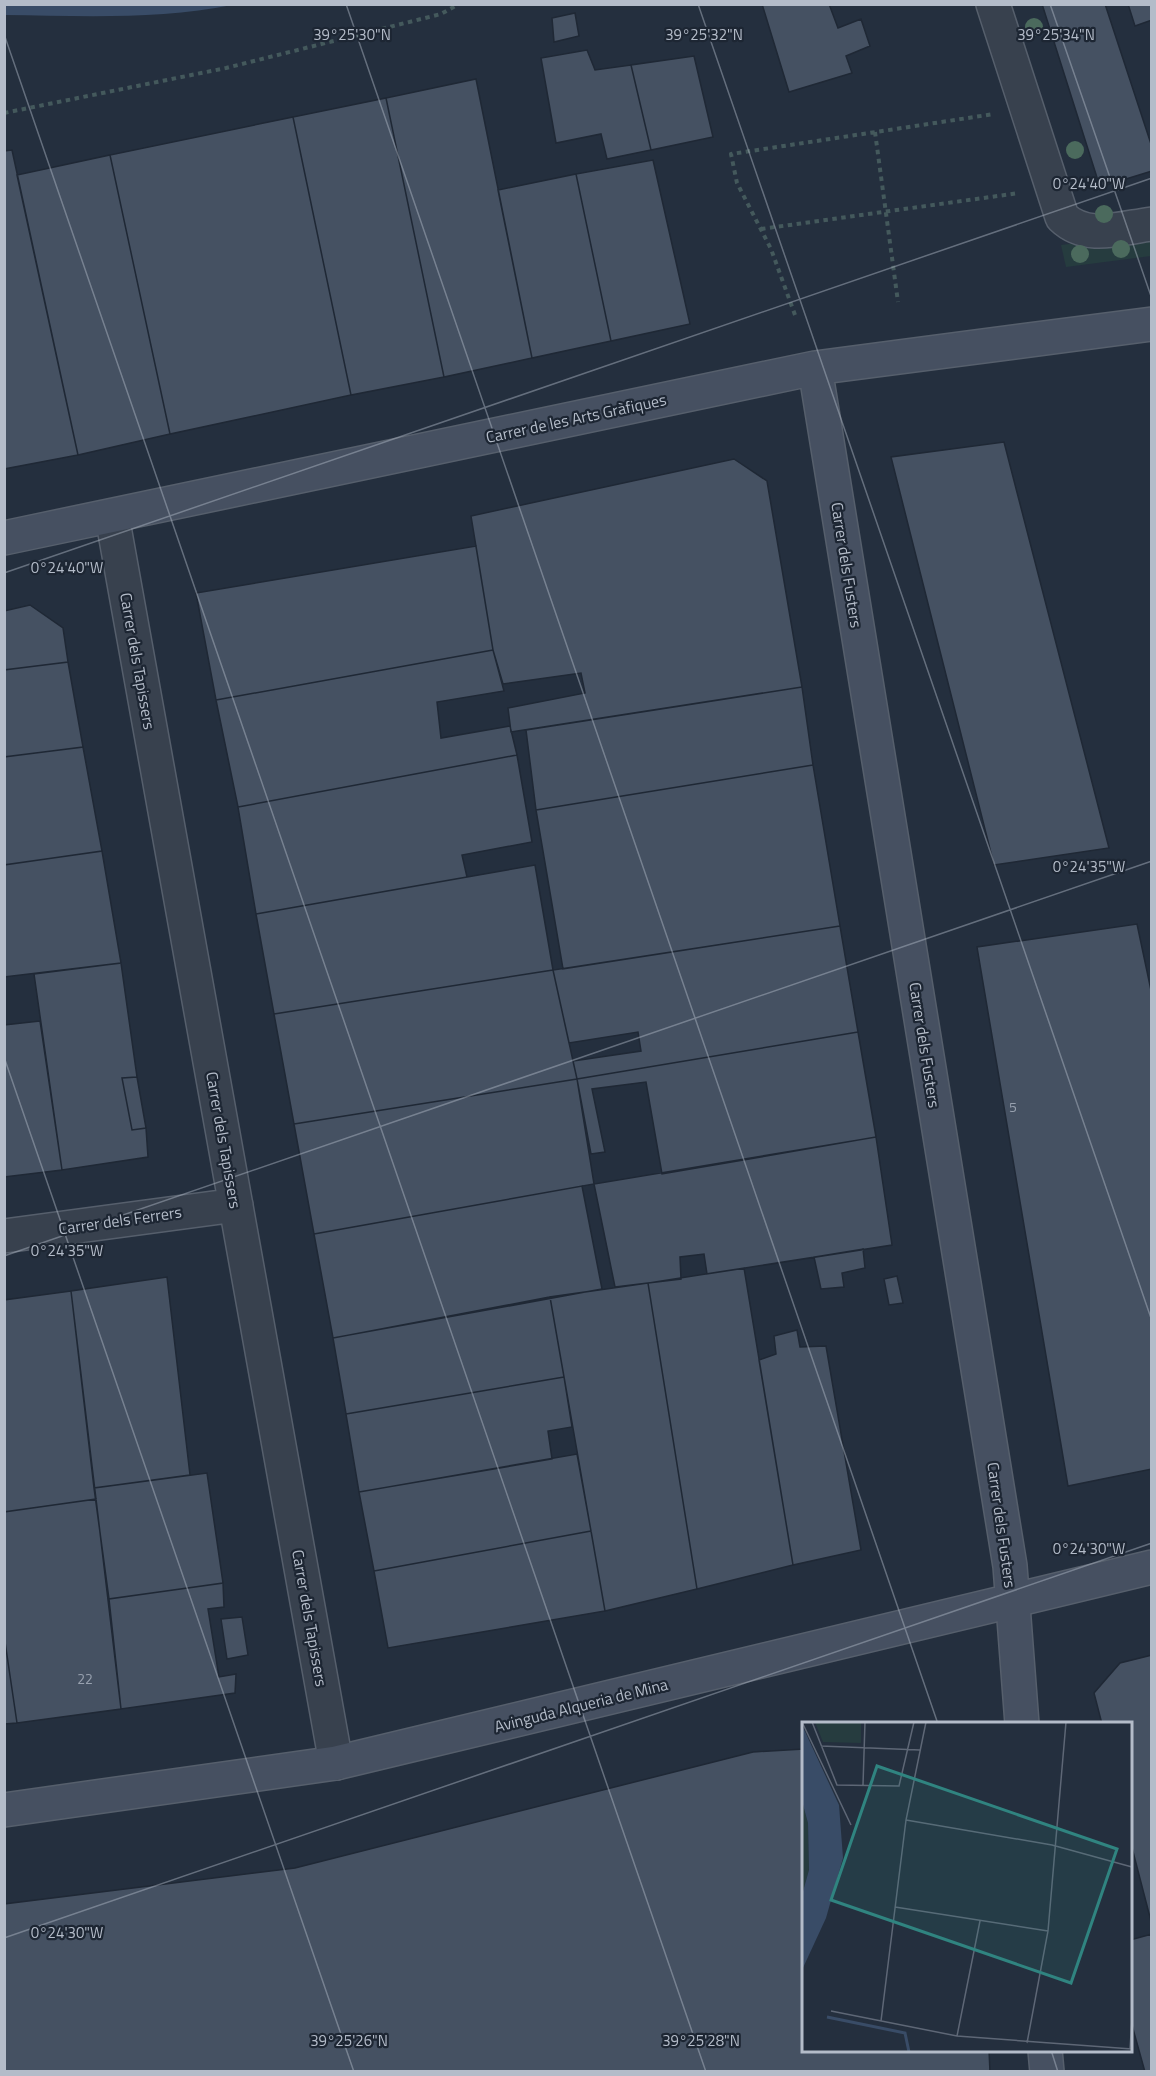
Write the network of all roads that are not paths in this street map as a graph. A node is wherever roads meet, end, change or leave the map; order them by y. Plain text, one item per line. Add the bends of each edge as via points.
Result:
1 (993, 4) edge
2 (1152, 224) edge
3 (1152, 324) edge
4 (815, 368) junction
5 (112, 516) junction
6 (4, 538) edge
7 (236, 1205) junction
8 (4, 1236) edge
9 (1152, 1567) edge
10 (1013, 1601) junction
11 (1022, 1722) edge
12 (336, 1763) junction
13 (4, 1810) edge
14 (1045, 2052) edge
15 (1047, 2072) edge

1 - 2 street via 1062,217 1074,228 1094,232
3 - 4 street, Carrer de les Arts Gràfiques
4 - 5 street, Carrer de les Arts Gràfiques
4 - 10 street, Carrer dels Fusters via 1009,1554
5 - 6 street, Carrer de les Arts Gràfiques
5 - 7 street, Carrer dels Tapissers
7 - 8 street, Carrer dels Ferrers
7 - 12 street, Carrer dels Tapissers
9 - 10 street, Avinguda Alqueria de Mina
10 - 11 street, Carrer dels Fusters
10 - 12 street, Avinguda Alqueria de Mina
12 - 13 street, Avinguda Alqueria de Mina
14 - 15 street

